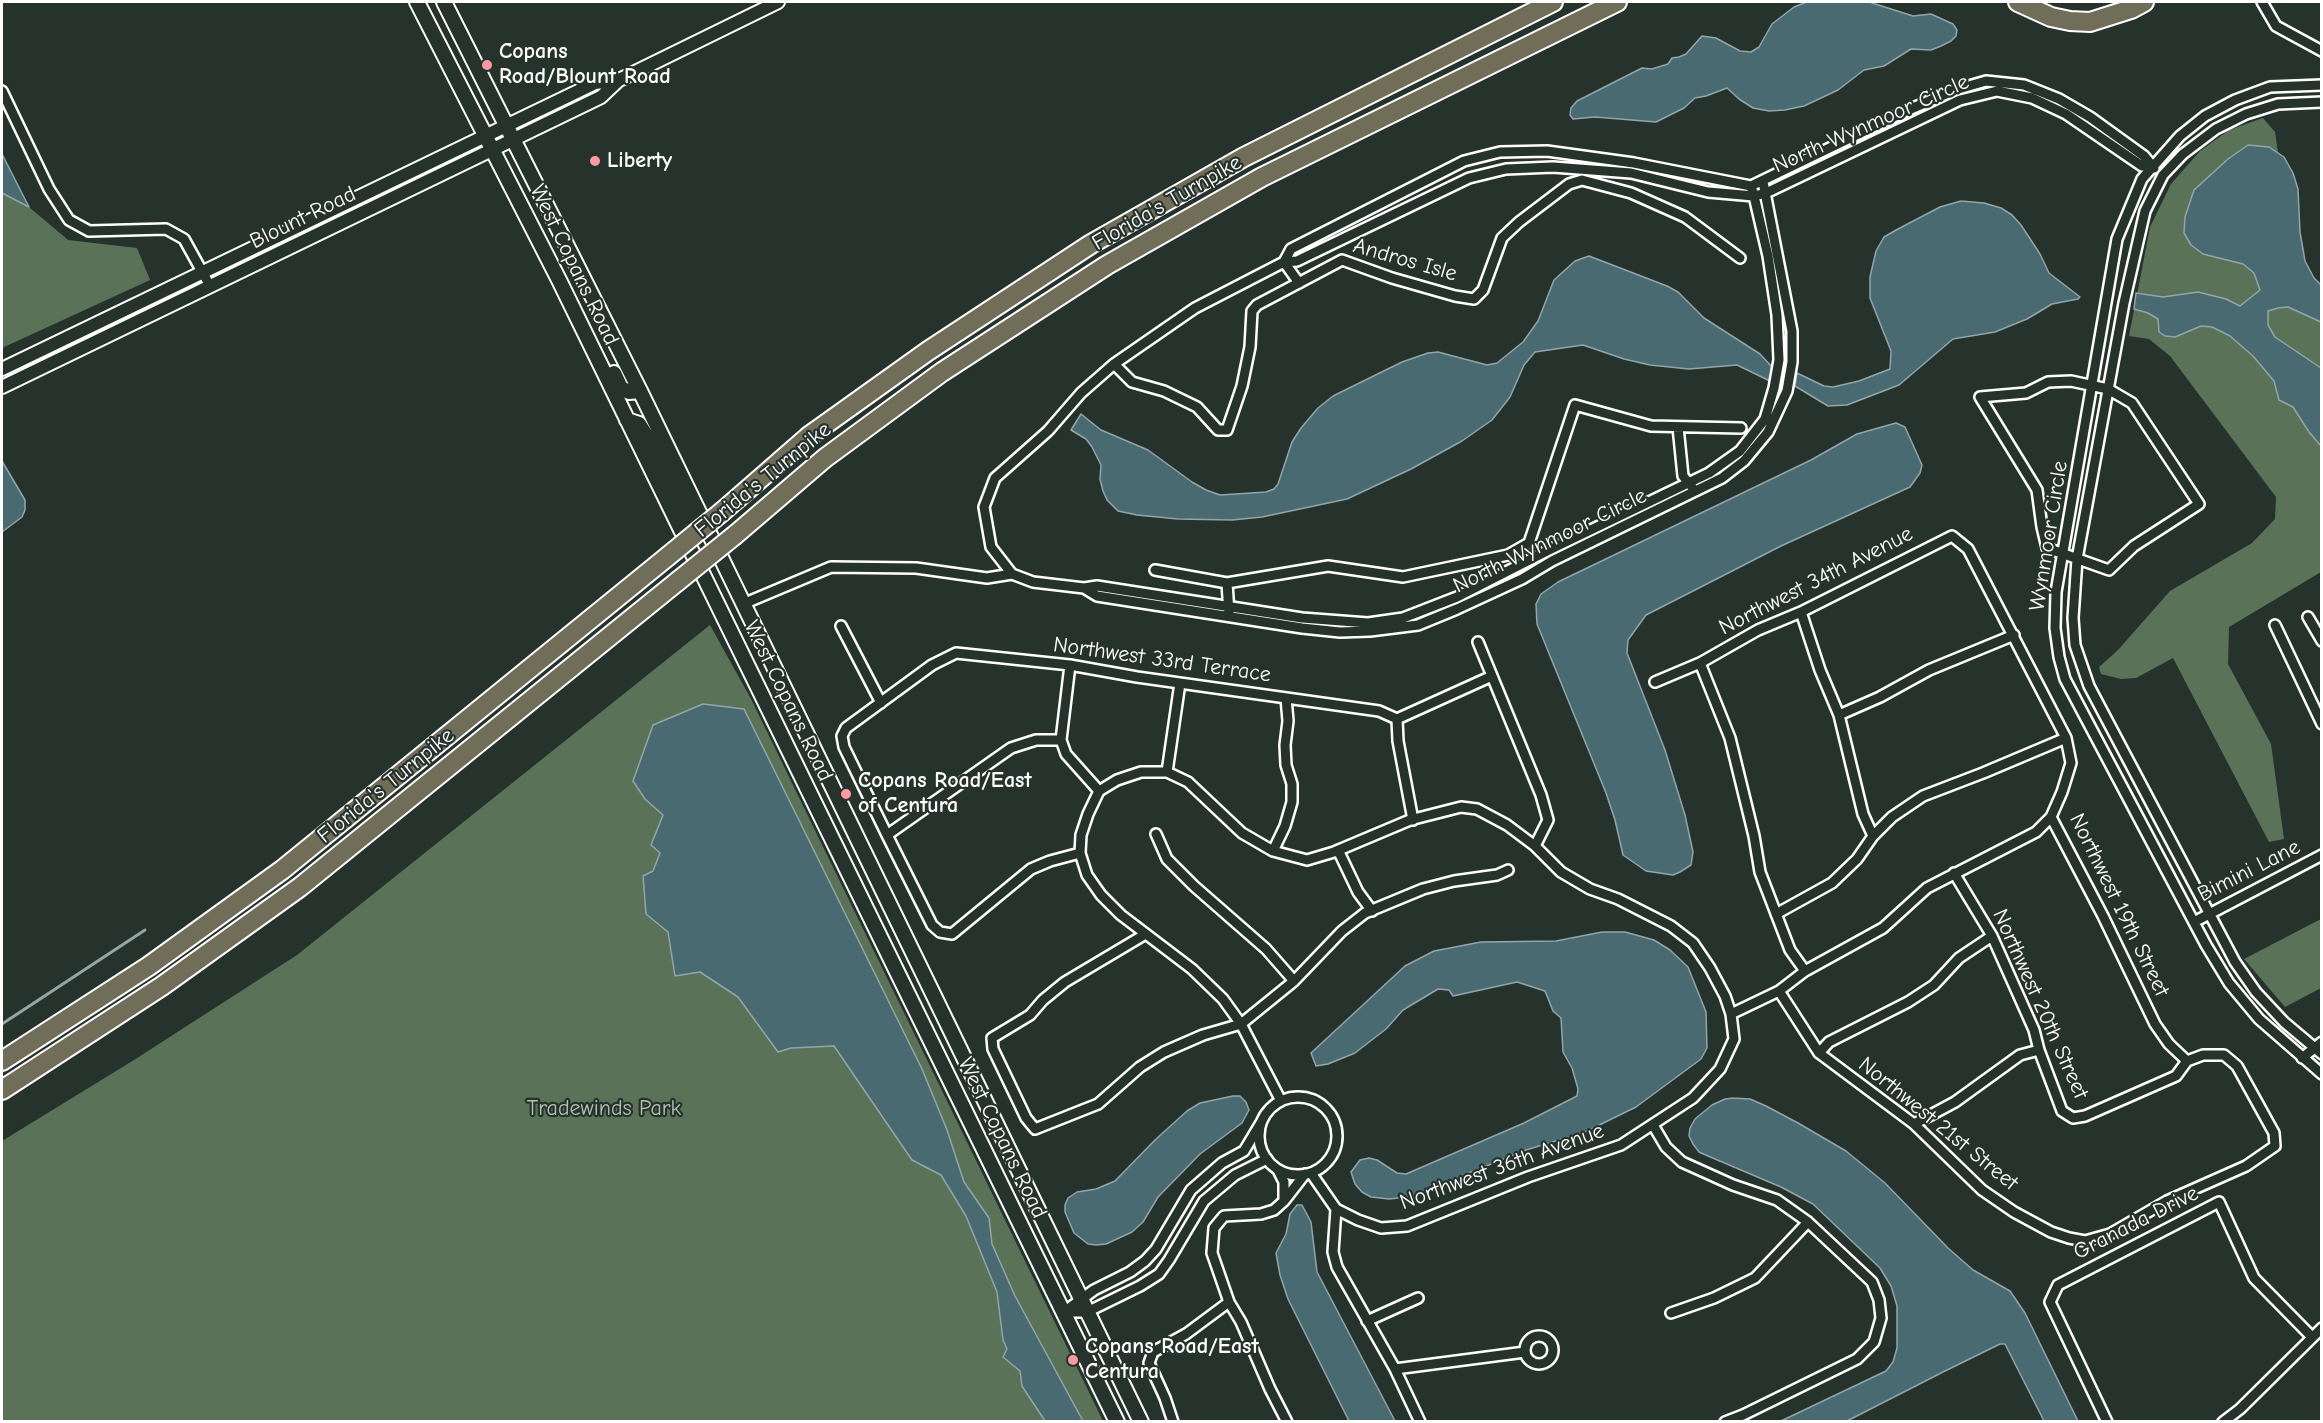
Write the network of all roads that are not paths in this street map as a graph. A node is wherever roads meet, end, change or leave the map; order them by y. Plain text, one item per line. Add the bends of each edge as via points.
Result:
1 (417, 2) edge
2 (444, 2) edge
3 (778, 2) edge
4 (1553, 2) edge
5 (1617, 2) edge
6 (2018, 2) edge
7 (2042, 2) edge
8 (2121, 2) edge
9 (2144, 2) edge
10 (2262, 2) edge
11 (2322, 51) edge
12 (619, 80) junction
13 (2322, 85) edge
14 (2, 92) edge
15 (2322, 102) edge
16 (506, 127) junction
17 (485, 136) junction
18 (513, 140) junction
19 (493, 150) junction
20 (1634, 163) junction
21 (2152, 166) junction
22 (1631, 174) junction
23 (2163, 175) junction
24 (1763, 182) junction
25 (1753, 191) junction
26 (1625, 192) junction
27 (1766, 193) junction
28 (1740, 258) dead end
29 (1284, 262) junction
30 (202, 272) junction
31 (1299, 283) junction
32 (210, 286) junction
33 (578, 323) junction
34 (1114, 364) junction
35 (2, 369) edge
36 (2093, 386) junction
37 (2, 387) edge
38 (2108, 389) junction
39 (640, 391) junction
40 (627, 420) junction
41 (1678, 427) junction
42 (1742, 428) dead end
43 (1693, 487) junction
44 (1952, 536) joint
45 (2063, 554) junction
46 (1508, 555) junction
47 (2077, 559) junction
48 (1515, 569) junction
49 (1155, 570) dead end
50 (1012, 574) junction
51 (1522, 579) junction
52 (1227, 583) junction
53 (743, 604) junction
54 (1229, 611) junction
55 (1801, 612) junction
56 (2308, 616) dead end
57 (2275, 625) dead end
58 (841, 626) dead end
59 (2014, 635) junction
60 (2322, 641) edge
61 (1478, 642) dead end
62 (1700, 663) junction
63 (1070, 665) junction
64 (1492, 676) junction
65 (1180, 682) junction
66 (1655, 682) dead end
67 (1286, 698) junction
68 (881, 703) junction
69 (1839, 715) junction
70 (1397, 719) junction
71 (2322, 724) edge
72 (2066, 738) junction
73 (1061, 740) junction
74 (1167, 772) junction
75 (1098, 791) junction
76 (2051, 818) junction
77 (1413, 820) junction
78 (850, 824) junction
79 (829, 833) junction
80 (1156, 834) dead end
81 (887, 835) junction
82 (1874, 836) junction
83 (1535, 846) junction
84 (1338, 850) junction
85 (1273, 851) junction
86 (1080, 853) junction
87 (2322, 855) edge
88 (1508, 870) dead end
89 (1954, 873) junction
90 (1372, 910) junction
91 (1776, 914) junction
92 (2209, 914) junction
93 (2194, 922) junction
94 (1144, 935) junction
95 (1992, 936) junction
96 (1805, 971) junction
97 (1294, 981) junction
98 (1779, 991) junction
99 (1731, 1014) junction
100 (1241, 1024) junction
101 (2317, 1045) edge
102 (2039, 1050) junction
103 (1819, 1053) junction
104 (2322, 1054) edge
105 (2302, 1058) junction
106 (2187, 1061) junction
107 (2, 1062) edge
108 (2322, 1074) edge
109 (2, 1090) edge
110 (1281, 1101) junction
111 (1262, 1120) junction
112 (1914, 1124) junction
113 (1653, 1125) junction
114 (1267, 1159) junction
115 (1275, 1168) junction
116 (1308, 1174) junction
117 (1208, 1175) junction
118 (1218, 1189) junction
119 (1284, 1201) junction
120 (1336, 1209) junction
121 (1808, 1222) junction
122 (1145, 1261) junction
123 (1158, 1274) junction
124 (1081, 1298) junction
125 (1418, 1298) dead end
126 (1229, 1302) junction
127 (1064, 1312) junction
128 (1087, 1312) junction
129 (1671, 1313) dead end
130 (1367, 1321) junction
131 (2322, 1328) edge
132 (2312, 1337) junction
133 (1526, 1352) dead end
134 (1395, 1369) junction
135 (1117, 1422) edge
136 (1141, 1422) edge
137 (1173, 1422) edge
138 (1287, 1422) edge
139 (1420, 1422) edge
140 (1725, 1422) edge
141 (2107, 1422) edge
142 (2223, 1422) edge

1 - 17 main road, West Copans Road
2 - 16 main road, West Copans Road
3 - 12 street, Blount Road
4 - 107 highway, Florida's Turnpike, bridge via 1244,157 1090,244 928,351 809,436 723,511 282,870 149,966
5 - 109 highway, Florida's Turnpike, bridge via 1262,177 1107,265 942,372 825,458 300,887 162,986
6 - 9 highway via 2051,17 2080,22 2106,18
7 - 8 highway via 2086,10
10 - 11 street via 2276,26
12 - 16 street, Blount Road via 595,83
12 - 18 street, Blount Road via 602,97
13 - 21 street, Wynmoor Circle via 2270,87 2235,99 2180,136
14 - 30 street via 49,189 69,220 89,231 166,229 184,239
15 - 23 street, Wynmoor Circle via 2278,104 2246,114 2208,135
16 - 17 street, Blount Road
16 - 18 main road, West Copans Road
17 - 19 main road, West Copans Road
17 - 30 street, Blount Road
18 - 19 street, Blount Road
18 - 39 main road, West Copans Road
19 - 32 street, Blount Road
19 - 33 main road, West Copans Road
20 - 22 street
20 - 25 street, North Wynmoor Circle
20 - 29 street, North Wynmoor Circle via 1547,151 1500,152 1464,161 1291,249
21 - 23 street, North Wynmoor Circle
21 - 24 street, North Wynmoor Circle via 2090,117 2059,99 2024,85 1986,81 1906,111
21 - 27 street, North Wynmoor Circle via 2142,166 2066,114 2032,98 1996,91 1960,100
21 - 36 street, Wynmoor Circle via 2142,179 2117,239
22 - 25 street, North Wynmoor Circle via 1708,192
22 - 26 street
22 - 29 street, North Wynmoor Circle via 1553,167 1506,169 1469,178 1297,261
23 - 38 street, Wynmoor Circle via 2145,211
24 - 25 street, North Wynmoor Circle
24 - 27 street, North Wynmoor Circle
25 - 27 street, North Wynmoor Circle
25 - 43 street, North Wynmoor Circle via 1777,315 1779,360 1774,387 1765,419 1740,451
26 - 28 street, Andros Isle via 1685,217
26 - 31 street, Andros Isle via 1582,180 1569,184 1502,238 1483,290 1474,299 1392,278 1342,260
27 - 43 street, North Wynmoor Circle via 1792,331 1787,391 1768,432 1744,461 1722,478
29 - 31 street
29 - 34 street, North Wynmoor Circle via 1195,308
30 - 32 street
30 - 35 street, Blount Road
31 - 34 street, Andros Isle via 1252,311 1242,386 1227,430 1218,430 1197,407 1132,382
32 - 37 street, Blount Road
33 - 39 main road via 598,342 621,388
33 - 40 main road, West Copans Road
34 - 50 street, North Wynmoor Circle via 1081,393 1048,432 995,478 984,507 991,547
36 - 38 street
36 - 45 street, Wynmoor Circle
36 - 45 street via 2071,381 2048,382 2026,393 1980,397 2037,490 2047,548
38 - 47 street, Wynmoor Circle
38 - 47 street via 2132,404 2199,504 2134,546 2109,570
39 - 53 main road, West Copans Road
40 - 53 main road via 639,424 724,582
40 - 79 main road, West Copans Road
41 - 42 street
41 - 43 street via 1683,476
41 - 46 street via 1651,426 1575,405 1529,543
43 - 48 street, North Wynmoor Circle
43 - 51 street, North Wynmoor Circle
44 - 55 street, Northwest 34th Avenue
44 - 59 street, Northwest 19th Street via 1968,549
45 - 47 street
45 - 93 street, Wynmoor Circle via 2055,628 2065,679
46 - 48 street
46 - 52 street via 1403,578 1328,566
47 - 92 street, Wynmoor Circle via 2075,645 2089,686
48 - 51 street
48 - 54 street, North Wynmoor Circle via 1403,618 1340,622
49 - 52 street
50 - 53 street via 987,578 916,568 831,567
50 - 54 street, North Wynmoor Circle via 1033,582 1084,588 1097,596
51 - 54 street, North Wynmoor Circle via 1418,625 1370,631 1302,628
52 - 54 street
53 - 78 main road, West Copans Road
55 - 62 street, Northwest 34th Avenue via 1758,630
55 - 69 street
56 - 60 street
57 - 71 street
58 - 68 street
59 - 69 street via 1929,670
59 - 72 street, Northwest 19th Street
61 - 64 street
62 - 66 street, Northwest 34th Avenue
62 - 91 street via 1730,738 1760,872
63 - 65 street, Northwest 33rd Terrace
63 - 68 street, Northwest 33rd Terrace via 956,653 932,665
63 - 73 street
64 - 70 street
64 - 83 street via 1548,820
65 - 67 street, Northwest 33rd Terrace
65 - 74 street
67 - 70 street, Northwest 33rd Terrace via 1380,711
67 - 85 street via 1286,765 1292,802
68 - 81 street, Northwest 33rd Terrace via 846,728 842,736
69 - 82 street via 1863,814
70 - 77 street
72 - 76 street, Northwest 19th Street via 2070,763
72 - 82 street via 1923,796 1892,817
73 - 75 street via 1066,754
73 - 81 street via 1036,740 1011,748
74 - 75 street via 1141,772
74 - 85 street via 1188,782 1242,832
75 - 86 street via 1084,825
76 - 89 street via 2036,832
76 - 106 street, Northwest 19th Street via 2155,1024
77 - 83 street via 1461,807 1477,809
77 - 84 street
78 - 79 main road
78 - 124 main road, West Copans Road
79 - 127 main road, West Copans Road
80 - 97 street via 1167,859 1266,949
81 - 86 street via 932,925 940,932 952,934 1031,870
82 - 91 street via 1832,883
83 - 99 street via 1561,872 1671,926 1693,943 1725,996
84 - 85 street via 1307,860
84 - 90 street via 1358,892
86 - 94 street via 1087,875 1101,895
87 - 92 street, Bimini Lane
88 - 90 street via 1424,889
89 - 95 street, Northwest 20th Street
89 - 96 street via 1927,888 1883,928
90 - 97 street via 1342,931
91 - 96 street via 1790,950
92 - 93 street, Bimini Lane
92 - 101 street, Wynmoor Circle via 2256,992 2284,1022
93 - 105 street, Wynmoor Circle via 2229,983 2259,1019
94 - 100 street via 1192,969 1223,999
94 - 100 street via 1065,982 1030,1015 992,1038 993,1049 1035,1129 1098,1104 1140,1067 1164,1052
95 - 102 street, Northwest 20th Street via 2034,1030
95 - 103 street via 1959,958 1934,985 1829,1042
96 - 98 street
97 - 100 street
98 - 99 street
98 - 103 street, Northwest 21st Street
99 - 113 street, Northwest 36th Avenue via 1734,1039 1720,1070 1693,1098
100 - 110 street
101 - 104 street, Wynmoor Circle
101 - 105 street
102 - 106 street, Northwest 20th Street via 2062,1111 2073,1118 2176,1076
102 - 112 street via 2020,1055 1955,1102
103 - 112 street, Northwest 21st Street
105 - 108 street, Wynmoor Circle
106 - 112 street, Northwest 21st Street via 2203,1055 2224,1055 2237,1066 2274,1133 2275,1146 2246,1166 2167,1201 2110,1234 2085,1241 2050,1232 2014,1212 1982,1190
110 - 111 street
110 - 116 street via 1303,1097 1313,1100 1331,1115 1336,1127 1337,1140 1329,1160
111 - 114 street via 1259,1134
111 - 117 street via 1244,1151
113 - 120 street, Northwest 36th Avenue via 1621,1145 1407,1226 1381,1228
113 - 121 street via 1666,1147 1682,1162 1777,1200
114 - 115 street
114 - 118 street via 1235,1175
115 - 116 street via 1295,1175
115 - 119 street via 1284,1182
116 - 119 street
116 - 120 street, Northwest 36th Avenue
117 - 118 street
117 - 122 street via 1191,1190
118 - 123 street via 1204,1201
119 - 126 street via 1274,1210 1260,1214 1224,1216 1214,1228 1212,1253
120 - 130 street via 1333,1252 1337,1268
121 - 129 street via 1755,1278
121 - 140 street via 1872,1282 1881,1318 1874,1342 1857,1359
122 - 123 street
122 - 124 street
123 - 128 street
124 - 127 street
124 - 128 main road, West Copans Road
125 - 130 street
126 - 137 street via 1186,1334 1153,1352 1149,1363
126 - 138 street
127 - 128 street
127 - 135 main road, West Copans Road
128 - 136 main road, West Copans Road
130 - 134 street
131 - 132 street
132 - 141 street, Granada Drive via 2254,1278 2219,1202 2058,1285 2050,1302
132 - 142 street
133 - 134 street
134 - 139 street

